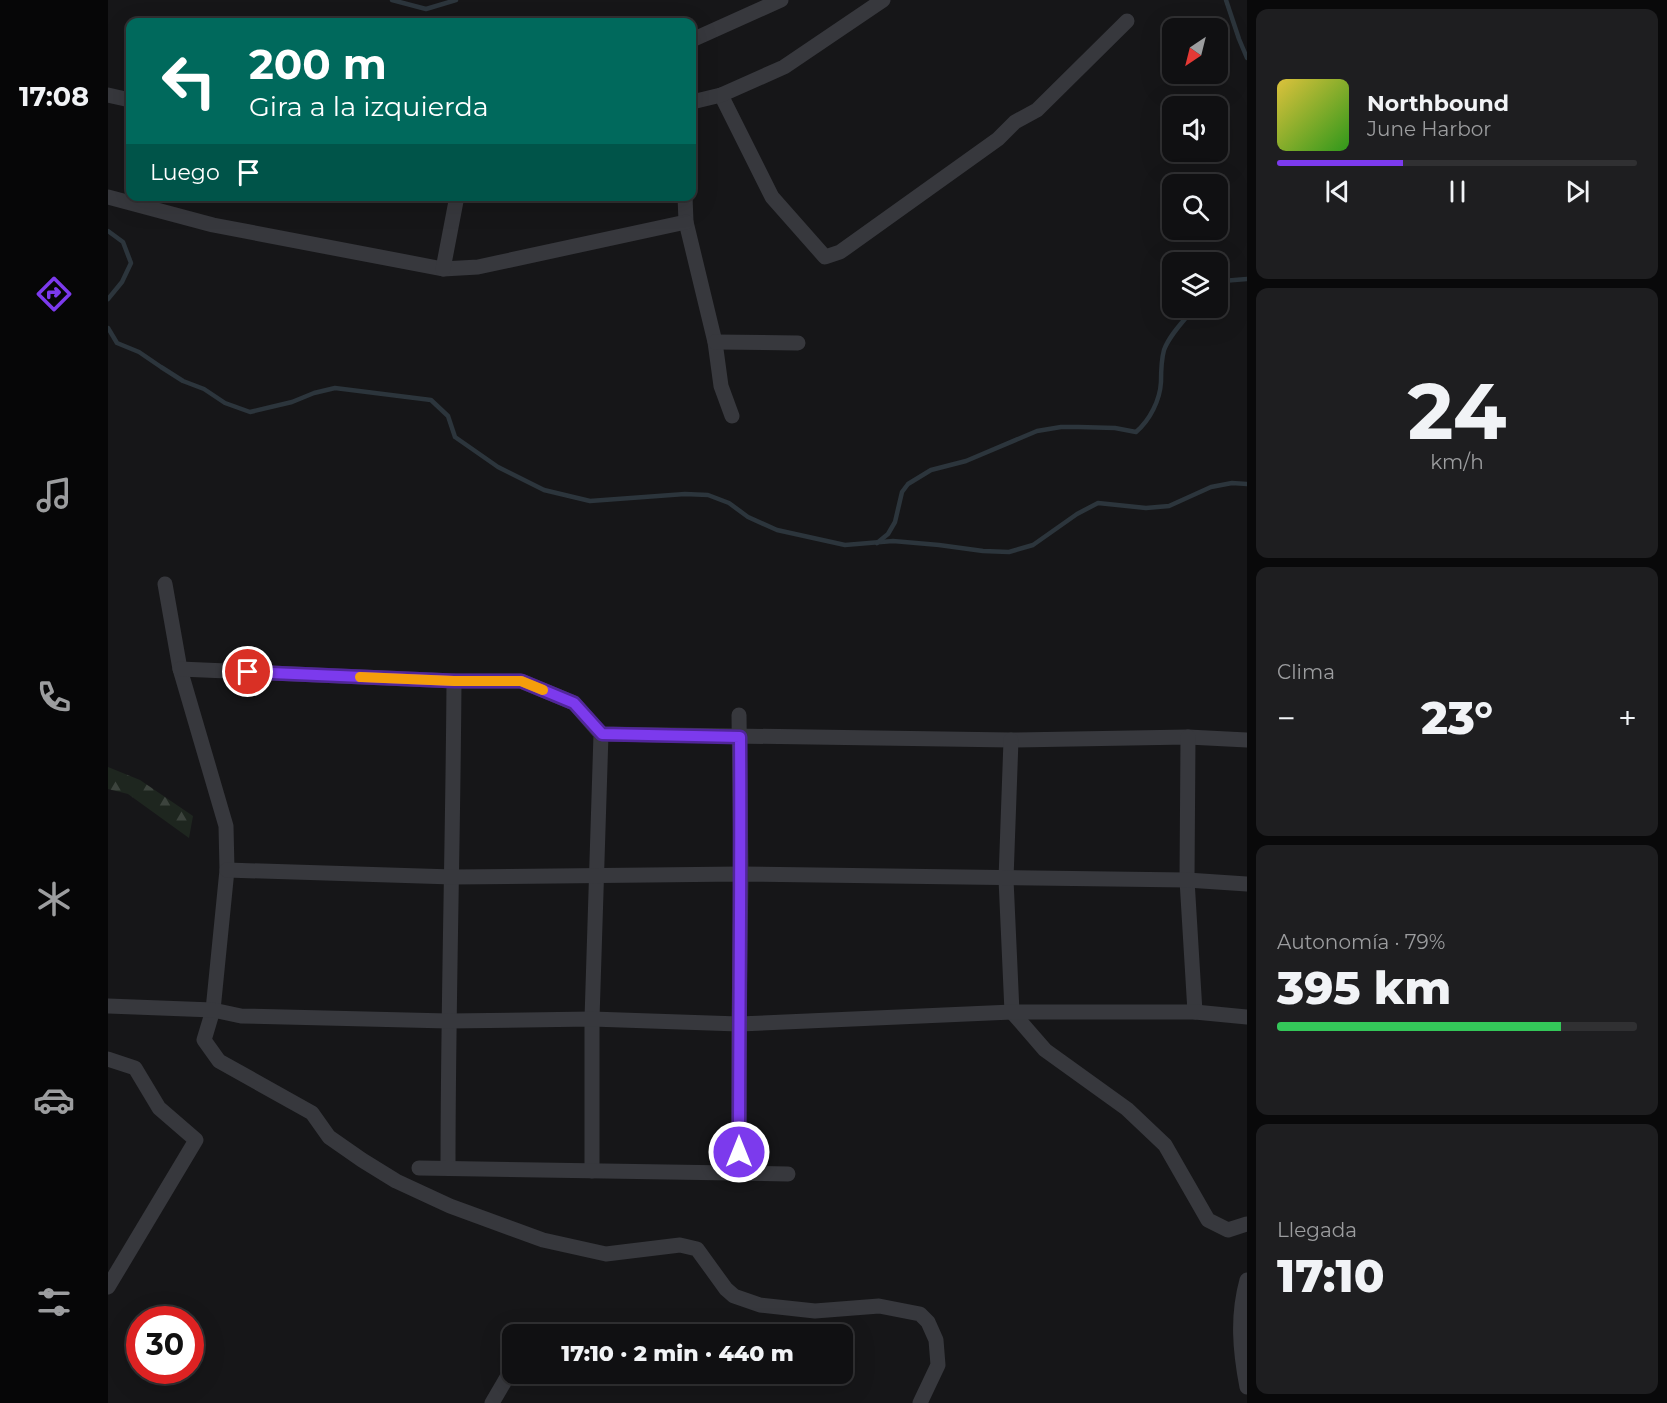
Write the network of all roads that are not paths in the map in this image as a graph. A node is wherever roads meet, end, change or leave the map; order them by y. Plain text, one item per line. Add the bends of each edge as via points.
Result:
1 (781, 0) edge
2 (884, 0) edge
3 (1127, 21) dead end
4 (696, 38) edge
5 (108, 95) edge
6 (721, 95) junction
7 (126, 99) edge
8 (696, 101) edge
9 (108, 197) edge
10 (456, 201) edge
11 (685, 201) edge
12 (686, 222) junction
13 (443, 269) junction
14 (715, 342) junction
15 (798, 344) dead end
16 (732, 416) dead end
17 (165, 584) dead end
18 (180, 669) junction
19 (454, 681) junction
20 (739, 715) dead end
21 (602, 734) junction
22 (740, 737) junction
23 (1188, 737) junction
24 (1011, 740) junction
25 (1247, 740) edge
26 (227, 870) junction
27 (741, 874) junction
28 (597, 876) junction
29 (453, 877) junction
30 (1006, 879) junction
31 (1187, 880) junction
32 (1247, 884) edge
33 (108, 1006) edge
34 (213, 1010) junction
35 (1012, 1012) junction
36 (1195, 1012) junction
37 (1247, 1017) edge
38 (592, 1018) junction
39 (448, 1021) junction
40 (738, 1024) junction
41 (108, 1059) edge
42 (419, 1168) dead end
43 (448, 1168) junction
44 (592, 1171) junction
45 (739, 1173) junction
46 (788, 1174) dead end
47 (1247, 1224) edge
48 (1247, 1280) edge
49 (108, 1287) edge
50 (503, 1384) edge
51 (1247, 1387) edge
52 (492, 1403) edge
53 (920, 1403) edge

1 - 4 street
2 - 6 street via 784,67
3 - 6 street via 1037,110 840,252 825,257 772,196
5 - 7 street
6 - 8 street
9 - 13 street via 213,225
10 - 13 street
11 - 12 street
12 - 13 street via 478,267
12 - 14 street
14 - 15 street
14 - 16 street via 721,386
17 - 18 street
18 - 19 street
18 - 26 street via 226,826
19 - 21 street via 521,681 574,703
19 - 29 street
20 - 22 street
21 - 22 street
21 - 28 street
22 - 24 street
22 - 27 street
23 - 24 street
23 - 25 street
23 - 31 street
24 - 30 street
26 - 29 street
26 - 34 street
27 - 28 street
27 - 30 street
27 - 40 street
28 - 29 street
28 - 38 street
29 - 39 street
30 - 31 street
30 - 35 street
31 - 32 street
31 - 36 street
33 - 34 street
34 - 39 street via 241,1016
34 - 53 street via 204,1040 219,1061 312,1113 329,1137 362,1160 450,1206 543,1239 606,1254 680,1245 698,1249 726,1289 760,1305 814,1311 879,1306 920,1314 936,1340 938,1365
35 - 36 street
35 - 40 street
35 - 47 street via 1046,1050 1127,1109 1165,1145 1208,1220 1228,1230
36 - 37 street
38 - 39 street
38 - 40 street
38 - 44 street
39 - 43 street
40 - 45 street
41 - 49 street via 135,1068 159,1108 196,1140
42 - 43 street
43 - 44 street
44 - 45 street
45 - 46 street
48 - 51 street via 1240,1328
50 - 52 street

